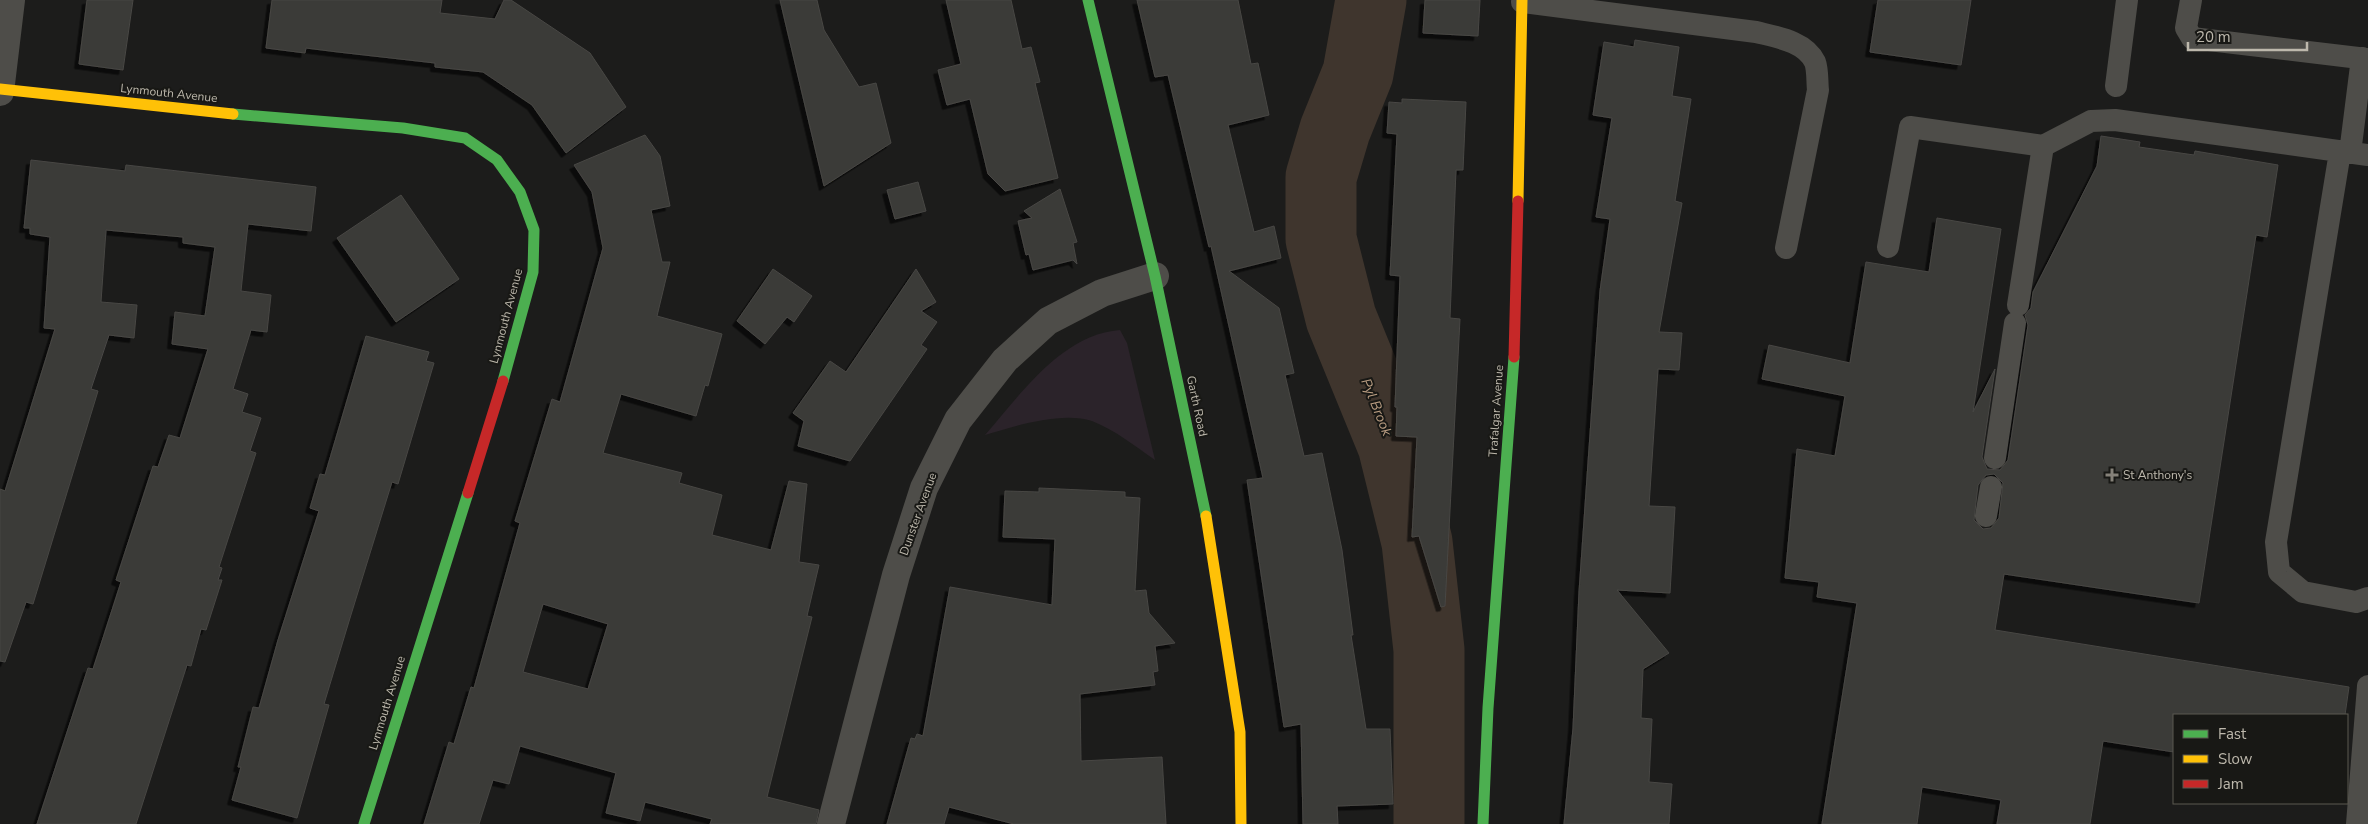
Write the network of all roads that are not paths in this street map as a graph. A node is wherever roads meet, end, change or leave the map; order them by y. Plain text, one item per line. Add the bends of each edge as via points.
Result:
1 (11, 0) edge
2 (1088, 0) edge
3 (2128, 0) edge
4 (2191, 0) edge
5 (1522, 1) edge
6 (2365, 59) edge
7 (2116, 86) dead end
8 (0, 90) edge
9 (2043, 146) junction
10 (2353, 153) edge
11 (1786, 248) dead end
12 (1888, 248) dead end
13 (1154, 276) junction
14 (1995, 458) dead end
15 (1991, 487) dead end
16 (1986, 516) dead end
17 (2368, 598) edge
18 (2368, 686) edge
19 (364, 824) edge
20 (831, 824) edge
21 (1241, 824) edge
22 (1483, 824) edge
23 (2357, 824) edge

1 - 8 street
2 - 13 street, Garth Road
3 - 7 lane
4 - 6 lane via 2186,28 2192,38
5 - 11 lane via 1756,32 1792,41 1812,56 1816,64 1818,90
5 - 22 street, Trafalgar Avenue via 1515,340 1488,708
6 - 10 lane
8 - 19 street, Lynmouth Avenue via 403,128 465,138 497,160 520,192 534,230 533,272 510,359
9 - 10 lane via 2091,121 2115,120
9 - 12 lane via 1910,127
9 - 14 lane
10 - 17 lane via 2276,542 2278,572 2302,592 2356,602
13 - 20 street, Dunster Avenue via 1102,294 1048,322 1005,360 958,420 924,488 896,575
13 - 21 street, Garth Road via 1207,519 1240,732
15 - 16 lane
18 - 23 lane

